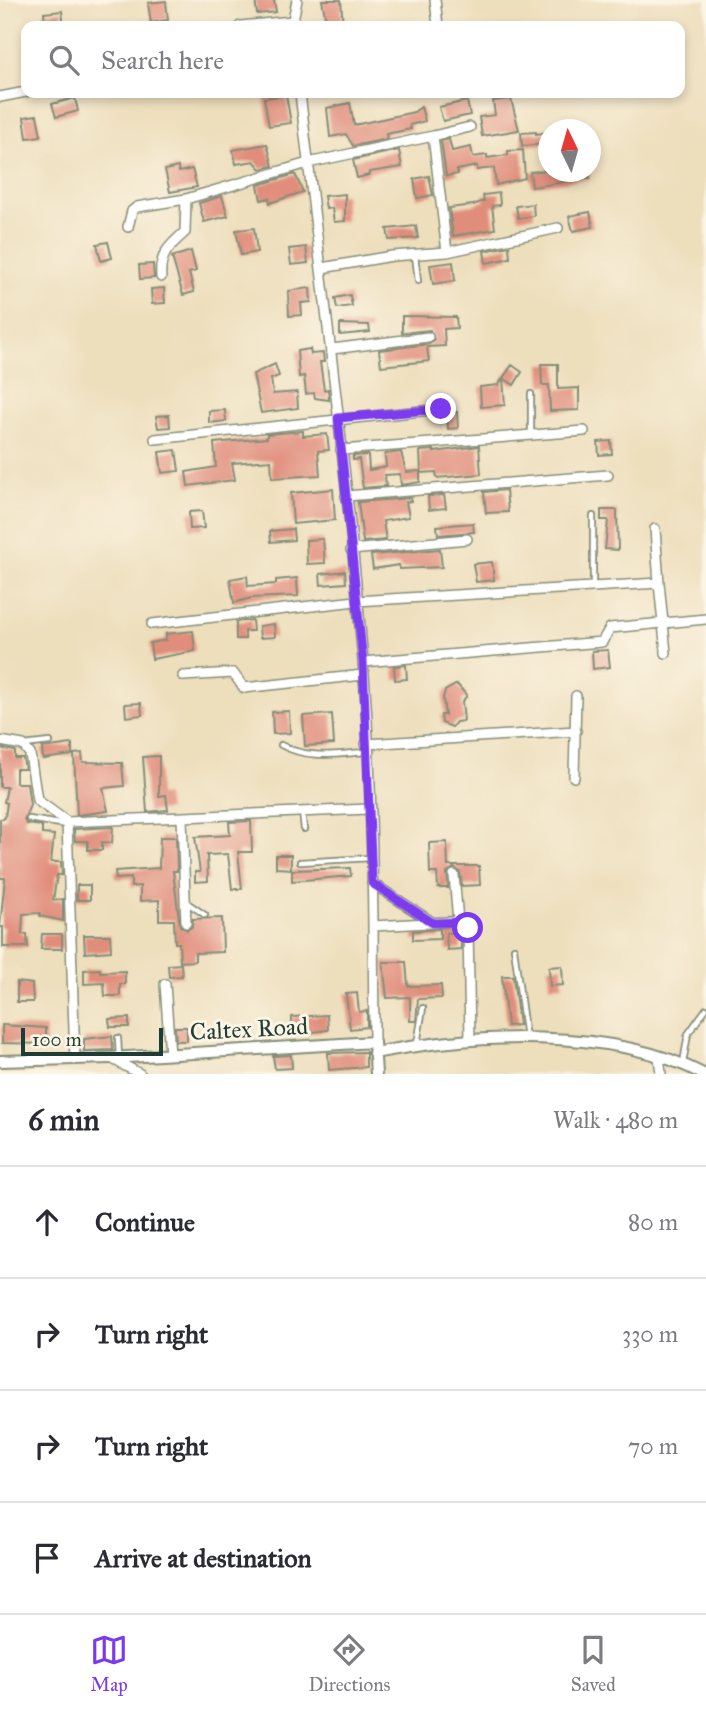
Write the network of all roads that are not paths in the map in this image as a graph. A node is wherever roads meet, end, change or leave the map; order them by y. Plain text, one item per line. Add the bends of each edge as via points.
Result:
1 (298, 0) edge
2 (435, 0) edge
3 (293, 21) edge
4 (438, 21) edge
5 (21, 93) edge
6 (0, 97) edge
7 (301, 98) edge
8 (470, 127) dead end
9 (433, 136) junction
10 (308, 163) junction
11 (186, 199) junction
12 (128, 227) dead end
13 (558, 228) dead end
14 (447, 252) junction
15 (415, 255) junction
16 (322, 268) junction
17 (161, 277) dead end
18 (418, 281) dead end
19 (428, 337) dead end
20 (332, 349) junction
21 (531, 394) dead end
22 (441, 409) dead end
23 (338, 418) junction
24 (584, 431) dead end
25 (531, 435) junction
26 (155, 439) dead end
27 (341, 450) junction
28 (608, 475) dead end
29 (346, 496) junction
30 (593, 516) dead end
31 (655, 529) dead end
32 (467, 539) dead end
33 (351, 550) junction
34 (659, 583) junction
35 (593, 587) junction
36 (356, 601) junction
37 (706, 619) edge
38 (663, 622) junction
39 (152, 624) dead end
40 (666, 653) dead end
41 (363, 662) junction
42 (363, 674) junction
43 (183, 676) dead end
44 (576, 696) dead end
45 (576, 731) junction
46 (0, 741) edge
47 (50, 742) dead end
48 (281, 745) dead end
49 (23, 746) junction
50 (366, 748) junction
51 (575, 777) dead end
52 (369, 808) junction
53 (302, 811) junction
54 (182, 818) junction
55 (29, 819) dead end
56 (67, 824) junction
57 (304, 829) dead end
58 (370, 858) junction
59 (300, 862) dead end
60 (454, 875) dead end
61 (372, 883) junction
62 (186, 902) junction
63 (205, 915) dead end
64 (458, 922) junction
65 (186, 923) dead end
66 (433, 923) junction
67 (373, 926) junction
68 (514, 948) dead end
69 (165, 985) dead end
70 (423, 1008) dead end
71 (706, 1009) edge
72 (118, 1038) dead end
73 (526, 1039) junction
74 (470, 1040) junction
75 (417, 1045) junction
76 (374, 1048) junction
77 (170, 1054) junction
78 (659, 1057) junction
79 (75, 1060) junction
80 (0, 1061) edge
81 (683, 1063) junction
82 (119, 1064) edge
83 (140, 1074) edge
84 (376, 1074) edge
85 (661, 1074) edge
86 (703, 1074) edge

1 - 3 street
2 - 4 street
5 - 6 street
7 - 10 street
8 - 9 street
9 - 10 street
9 - 14 street
10 - 11 street
10 - 16 street
11 - 12 street via 137,207
11 - 17 street via 186,232 163,254
13 - 14 street
14 - 15 street
15 - 16 street
15 - 18 lane
16 - 20 street
19 - 20 street
20 - 23 street
21 - 25 lane
22 - 23 street
23 - 26 street
23 - 27 street
24 - 25 street
25 - 27 street
27 - 29 street
28 - 29 street
29 - 33 street
30 - 35 lane
31 - 34 street
32 - 33 street
33 - 36 street
34 - 35 street
34 - 38 street
35 - 36 street
36 - 39 street
36 - 41 street
37 - 38 street
38 - 40 street
38 - 41 street via 610,628 602,642
41 - 42 street
42 - 43 street via 244,688 233,673
42 - 50 street
44 - 45 street
45 - 50 street
45 - 51 street
46 - 49 street
47 - 49 lane
48 - 50 lane via 315,756
49 - 56 street via 30,754 37,800
50 - 52 street
52 - 53 street
52 - 58 street
53 - 54 street
53 - 57 lane
54 - 56 street
54 - 62 street
55 - 56 lane
56 - 79 street
58 - 59 lane
58 - 61 street
60 - 64 street
61 - 66 street
61 - 67 street
62 - 63 lane
62 - 65 street
64 - 66 street
64 - 74 street via 465,922 468,928
66 - 67 street
67 - 76 street
68 - 73 lane
69 - 77 street
70 - 75 lane
71 - 81 lane via 688,1034
72 - 82 lane
73 - 74 street, Caltex Road
73 - 78 street, Caltex Road via 580,1040
74 - 75 street, Caltex Road
75 - 76 street, Caltex Road
76 - 77 street, Caltex Road
76 - 84 street
77 - 82 street, Caltex Road
78 - 81 street, Caltex Road
78 - 85 street
79 - 80 street, Caltex Road
79 - 82 street, Caltex Road
81 - 86 street, Caltex Road
82 - 83 street

